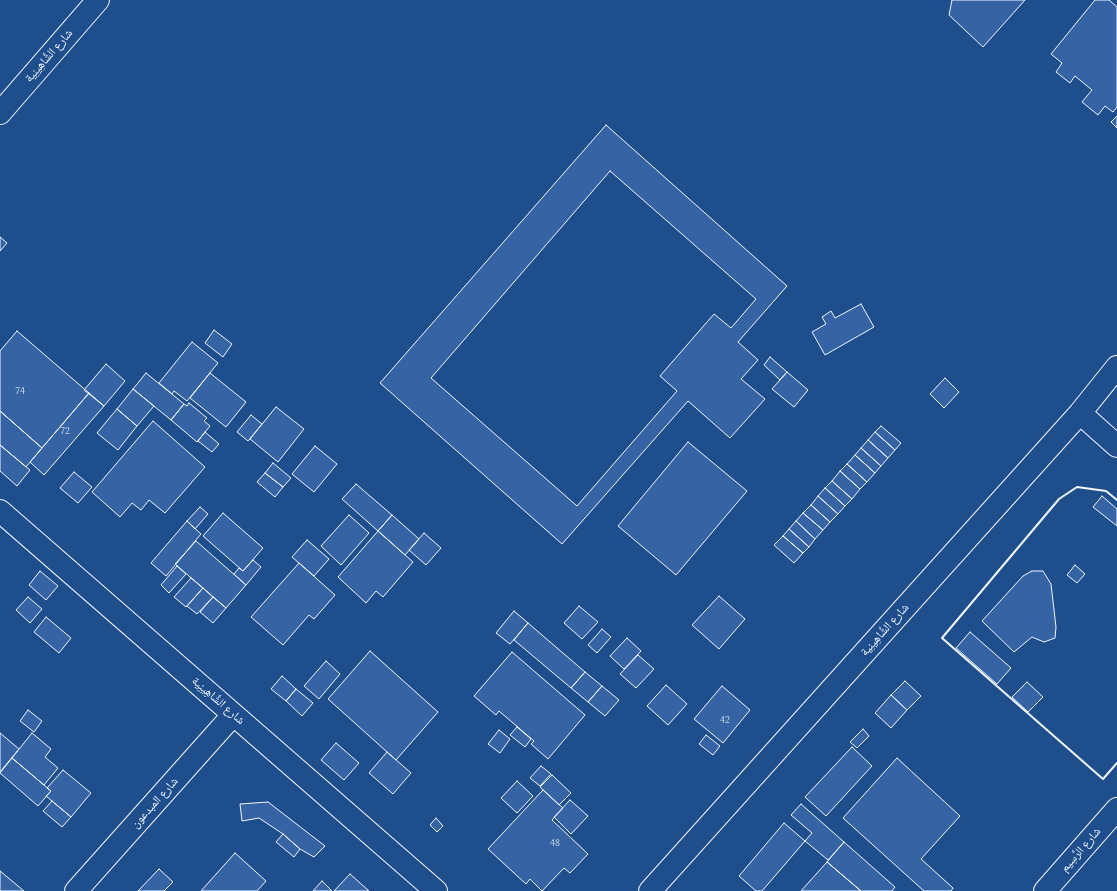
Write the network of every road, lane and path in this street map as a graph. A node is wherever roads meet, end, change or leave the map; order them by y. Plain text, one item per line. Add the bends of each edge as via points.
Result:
1 (98, 0) edge
2 (0, 113) edge
3 (1117, 367) edge
4 (1080, 413) junction
5 (1117, 446) edge
6 (0, 511) edge
7 (233, 715) junction
8 (1117, 809) edge
9 (76, 891) edge
10 (436, 891) edge
11 (650, 891) edge
12 (1045, 891) edge

1 - 2 street, شارع الشَّاهِينِية
3 - 4 street, شارع الشَّاهِينِية
4 - 5 street
4 - 11 street, شارع الشَّاهِينِية
6 - 7 street, شارع الشَّاهِينِية
7 - 9 street, شارع المبدعون
7 - 10 street, شارع الشَّاهِينِية
8 - 12 street, شارع الرَّسِيم

